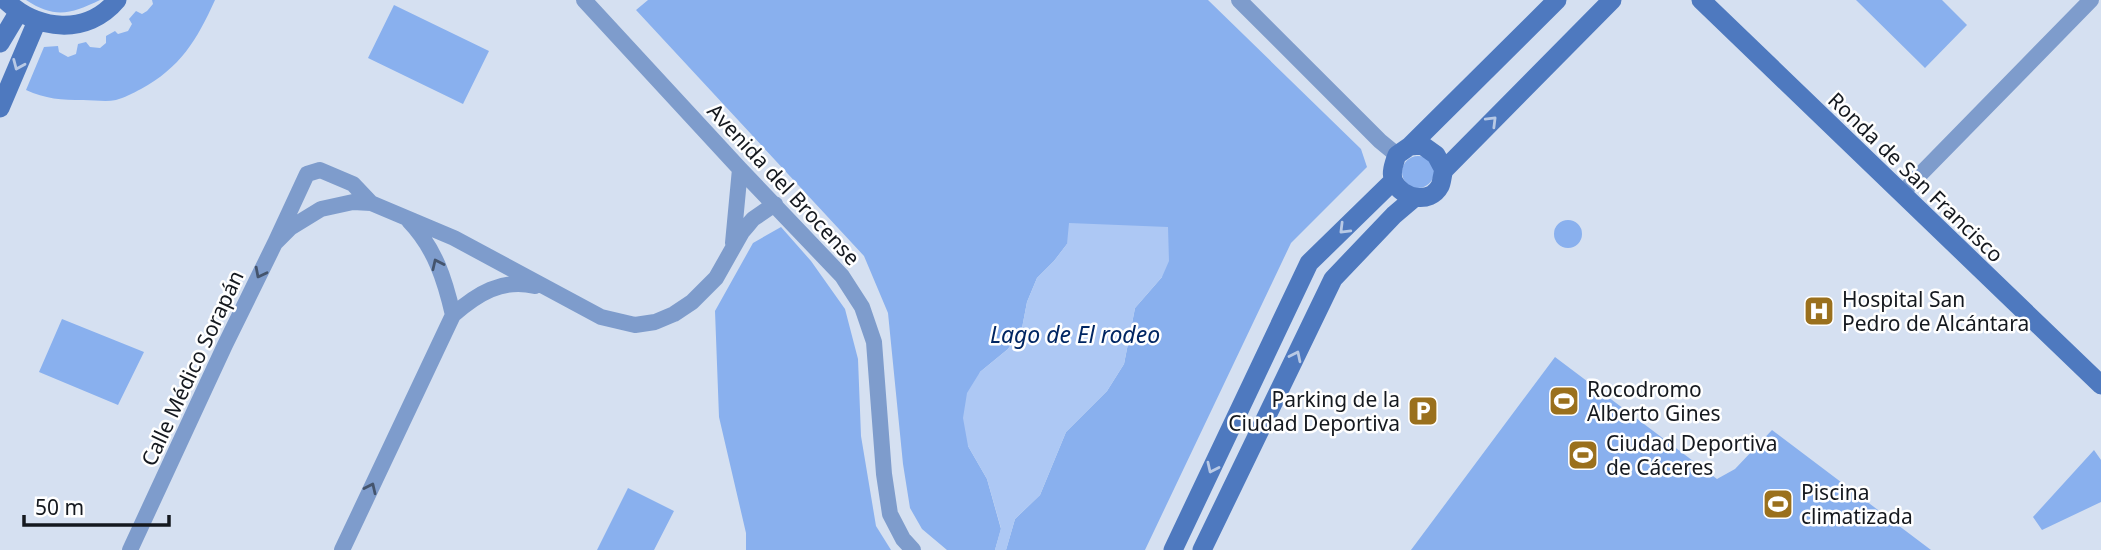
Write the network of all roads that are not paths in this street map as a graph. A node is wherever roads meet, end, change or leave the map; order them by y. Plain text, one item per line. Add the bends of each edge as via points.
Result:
1 (117, 0) edge
2 (584, 0) edge
3 (1239, 0) edge
4 (1557, 0) edge
5 (1612, 0) edge
6 (1701, 0) edge
7 (2091, 0) edge
8 (12, 6) edge
9 (37, 21) junction
10 (0, 43) edge
11 (0, 108) edge
12 (1404, 151) junction
13 (740, 169) junction
14 (1444, 170) junction
15 (1393, 181) junction
16 (1901, 194) junction
17 (1414, 198) junction
18 (371, 202) junction
19 (775, 204) junction
20 (407, 219) junction
21 (275, 243) junction
22 (733, 248) junction
23 (551, 291) junction
24 (453, 316) junction
25 (2101, 385) edge
26 (130, 550) edge
27 (342, 550) edge
28 (913, 550) edge
29 (1173, 550) edge
30 (1202, 550) edge

1 - 9 main road via 76,24
2 - 13 street, Avenida del Brocense
3 - 12 street via 1380,141
4 - 12 main road
14 -> 5 main road
6 - 16 main road, Ronda de San Francisco
7 - 16 street
8 - 9 main road
8 - 10 main road
9 -> 11 main road
12 - 14 main road via 1422,145 1436,155
12 - 15 main road via 1392,168
13 - 19 street, Avenida del Brocense
13 - 22 street
14 - 17 main road via 1439,188
15 - 17 main road
15 -> 29 main road via 1309,264
16 - 25 main road, Ronda de San Francisco
30 -> 17 main road via 1333,279
18 - 20 street
18 - 21 street, Calle Médico Sorapán via 321,209 304,217
18 - 21 street, Calle Médico Sorapán via 353,184 320,170 307,174
19 - 22 street via 753,219
19 - 28 street, Avenida del Brocense via 842,276 862,307 874,342 890,514
20 - 23 street via 454,238
24 -> 20 street via 439,265
21 -> 26 street, Calle Médico Sorapán
22 - 23 street via 704,291 674,314 654,322 635,325 601,317
23 - 24 street via 502,285
27 -> 24 street

